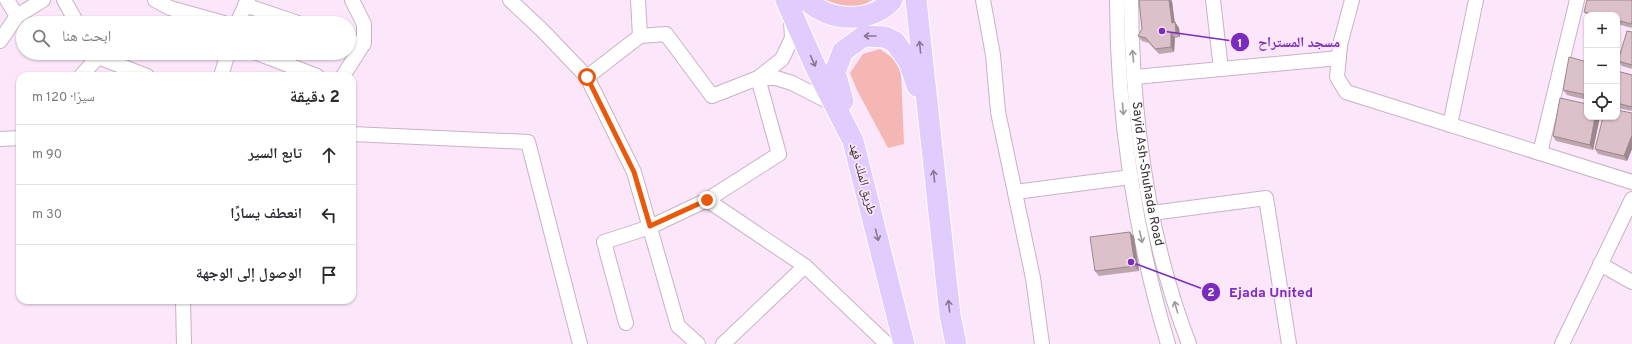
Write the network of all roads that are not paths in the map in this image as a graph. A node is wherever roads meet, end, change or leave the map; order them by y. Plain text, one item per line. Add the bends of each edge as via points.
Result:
1 (7, 0) edge
2 (43, 0) edge
3 (64, 0) edge
4 (155, 0) edge
5 (352, 0) edge
6 (510, 0) edge
7 (638, 0) edge
8 (892, 0) edge
9 (926, 0) edge
10 (983, 0) edge
11 (1117, 0) edge
12 (1131, 0) edge
13 (1213, 0) edge
14 (1352, 0) edge
15 (1476, 0) edge
16 (1577, 0) edge
17 (247, 2) edge
18 (794, 3) edge
19 (917, 10) edge
20 (16, 16) junction
21 (73, 16) edge
22 (199, 16) edge
23 (240, 16) edge
24 (281, 16) edge
25 (640, 36) junction
26 (0, 41) edge
27 (356, 43) edge
28 (363, 45) junction
29 (356, 56) edge
30 (1339, 58) junction
31 (92, 60) edge
32 (108, 60) edge
33 (226, 60) edge
34 (275, 60) edge
35 (353, 60) edge
36 (1221, 69) junction
37 (84, 72) edge
38 (137, 72) edge
39 (222, 72) edge
40 (307, 72) edge
41 (346, 72) edge
42 (587, 77) junction
43 (1135, 77) junction
44 (758, 78) junction
45 (835, 105) junction
46 (928, 117) junction
47 (1450, 125) junction
48 (356, 134) edge
49 (16, 138) edge
50 (0, 139) edge
51 (853, 141) junction
52 (1540, 153) junction
53 (1131, 177) junction
54 (1632, 182) edge
55 (1015, 192) junction
56 (1632, 199) edge
57 (707, 200) junction
58 (1152, 213) junction
59 (650, 226) junction
60 (1600, 264) junction
61 (804, 266) junction
62 (1632, 282) edge
63 (183, 304) edge
64 (626, 323) dead end
65 (184, 344) edge
66 (580, 344) edge
67 (698, 344) edge
68 (722, 344) edge
69 (887, 344) edge
70 (904, 344) edge
71 (956, 344) edge
72 (1042, 344) edge
73 (1168, 344) edge
74 (1189, 344) edge
75 (1289, 344) edge
76 (1562, 344) edge

1 - 20 street
2 - 20 street
3 - 21 street
4 - 22 street via 170,8
5 - 28 street via 364,24
6 - 42 street via 543,30
7 - 25 street
8 - 18 main road via 885,8 871,14 850,18
9 - 19 street
10 - 55 street via 993,55 998,112
11 -> 53 street, Sayid Ash-Shuhada Road via 1125,138
43 -> 12 street, Sayid Ash-Shuhada Road
13 - 36 street
14 - 30 street
15 - 47 street
16 - 52 street
17 - 23 street
17 - 24 street
18 - 44 street via 792,38 782,59
18 -> 45 main road, طريق الملك فهد
46 -> 19 main road
20 - 26 street
25 - 42 street
25 - 44 street via 666,34 712,96
27 - 28 street
28 - 29 street
30 - 36 street
30 - 47 street via 1337,77 1346,92
31 - 37 street
32 - 38 street
33 - 39 street
34 - 40 street
35 - 41 street
36 - 43 street
42 - 59 street via 634,172
43 - 58 street, Sayid Ash-Shuhada Road via 1139,136
44 - 45 street via 776,78 792,82
44 - 57 street via 779,154
45 - 51 main road, طريق الملك فهد
46 -> 51 main road via 909,62 895,42 885,37 864,36 843,51 835,72
71 -> 46 main road via 950,315
47 - 52 street
48 - 66 street via 528,142
49 - 50 street
51 -> 70 main road, طريق الملك فهد
52 - 54 street
53 - 55 street
53 -> 73 street, Sayid Ash-Shuhada Road via 1140,232
55 - 72 street via 1033,278
56 - 60 street
57 - 59 street
57 - 61 street
74 -> 58 street, Sayid Ash-Shuhada Road via 1180,321
58 - 75 street via 1266,198
59 - 64 street via 604,242
59 - 67 street via 678,326
60 - 62 street
60 - 76 street
61 - 68 street
61 - 69 street
63 - 65 street

